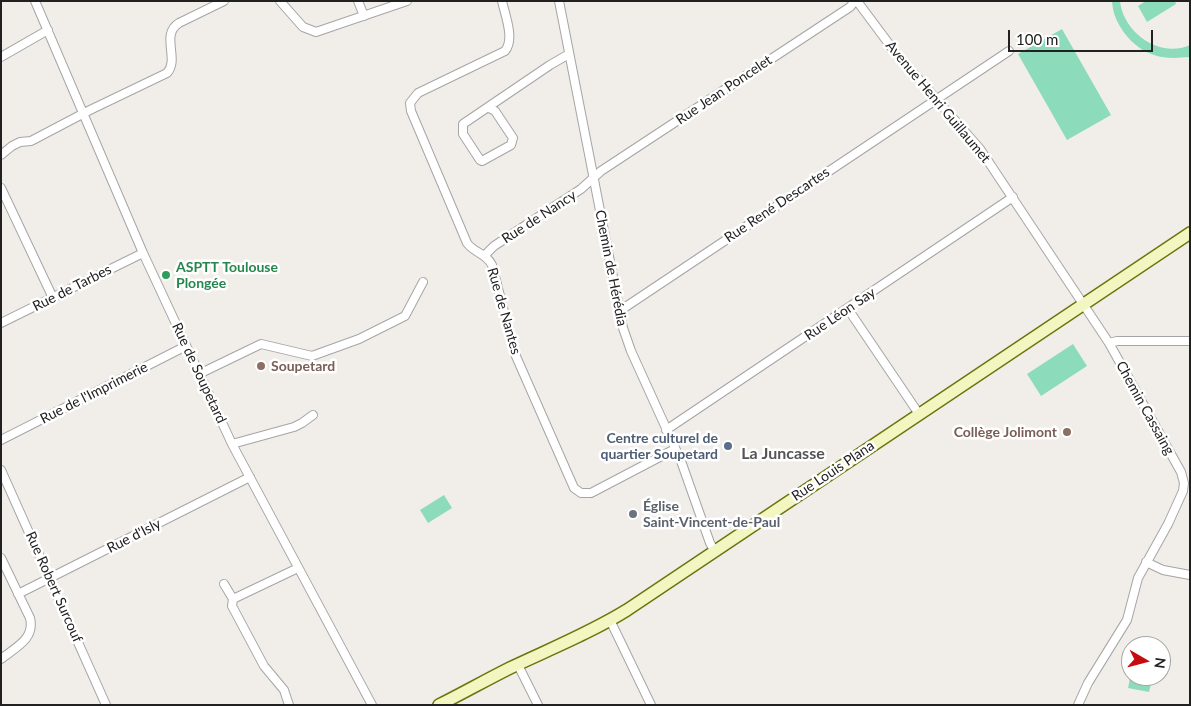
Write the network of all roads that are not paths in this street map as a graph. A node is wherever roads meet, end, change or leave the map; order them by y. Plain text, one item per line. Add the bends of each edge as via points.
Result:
1 (35, 1) edge
2 (224, 1) edge
3 (280, 1) edge
4 (358, 1) edge
5 (407, 1) edge
6 (502, 1) edge
7 (560, 1) edge
8 (856, 1) edge
9 (364, 16) junction
10 (48, 30) junction
11 (1009, 51) dead end
12 (569, 54) junction
13 (1, 57) edge
14 (936, 99) junction
15 (489, 108) junction
16 (83, 114) junction
17 (1, 155) edge
18 (593, 178) junction
19 (1, 188) edge
20 (1013, 197) junction
21 (1190, 233) edge
22 (143, 253) junction
23 (485, 256) junction
24 (423, 282) dead end
25 (53, 298) junction
26 (1083, 304) junction
27 (848, 309) junction
28 (618, 312) junction
29 (1, 324) edge
30 (1190, 341) edge
31 (1109, 343) junction
32 (186, 346) junction
33 (199, 374) junction
34 (313, 414) dead end
35 (919, 414) junction
36 (666, 430) junction
37 (1, 440) edge
38 (232, 444) junction
39 (675, 449) junction
40 (1, 470) edge
41 (250, 477) junction
42 (714, 550) junction
43 (1, 558) edge
44 (1146, 562) junction
45 (298, 568) junction
46 (1190, 575) edge
47 (50, 578) junction
48 (224, 584) dead end
49 (18, 594) junction
50 (233, 599) junction
51 (610, 620) junction
52 (1, 659) edge
53 (518, 664) junction
54 (106, 705) edge
55 (289, 705) edge
56 (372, 705) edge
57 (439, 705) edge
58 (538, 705) edge
59 (651, 705) edge
60 (1078, 705) edge

1 - 10 street, Rue de Soupetard
2 - 16 street via 172,28 172,66 167,73
3 - 9 street via 311,32
4 - 9 street
5 - 9 street
6 - 23 street, Rue de Nantes via 509,38 505,51 418,93 410,103 467,243
7 - 12 street, Chemin de Hérédia
8 - 14 street, Avenue Henri Guillaumet
8 - 18 street, Rue Jean Poncelet
10 - 13 street
10 - 16 street, Rue de Soupetard
11 - 14 street, Rue René Descartes
12 - 15 street
12 - 18 street, Chemin de Hérédia
14 - 20 street, Avenue Henri Guillaumet via 980,149
14 - 28 street, Rue René Descartes
15 - 15 street via 465,121 462,128 482,162 513,142 495,111
16 - 17 street via 30,141 12,146
16 - 22 street, Rue de Soupetard
18 - 23 street, Rue de Nancy via 494,246
18 - 28 street, Chemin de Hérédia
19 - 25 street
20 - 26 street, Avenue Henri Guillaumet
20 - 27 street, Rue Léon Say
21 - 26 street, Rue Louis Plana
22 - 25 street, Rue de Tarbes
22 - 32 street, Rue de Soupetard
23 - 39 street, Rue de Nantes via 492,265 515,354 574,488 581,493 591,493
24 - 33 street via 405,316 359,340 312,356 260,344
25 - 29 street, Rue de Tarbes
26 - 31 street, Chemin Cassaing
26 - 35 street, Rue Louis Plana
27 - 35 street
27 - 36 street, Rue Léon Say
28 - 36 street, Chemin de Hérédia via 631,352
30 - 31 street via 1117,340
31 - 44 street, Chemin Cassaing via 1181,472 1184,483 1172,516
32 - 33 street, Rue de Soupetard
32 - 37 street, Rue de l'Imprimerie
33 - 38 street, Rue de Soupetard
34 - 38 street via 294,427
35 - 42 street, Rue Louis Plana
36 - 39 street, Chemin de Hérédia
38 - 41 street, Rue de Soupetard
39 - 42 street, Chemin de Hérédia
40 - 47 street, Rue Robert Surcouf
41 - 45 street, Rue de Soupetard
41 - 47 street, Rue d'Isly
42 - 51 street, Rue Louis Plana
43 - 49 street
44 - 46 street via 1163,570
44 - 60 street, Chemin Cassaing via 1138,578 1127,620 1091,677
45 - 50 street
45 - 56 street, Rue de Soupetard
47 - 49 street, Rue d'Isly
47 - 54 street, Rue Robert Surcouf
48 - 50 street
49 - 52 street via 32,629 26,639
50 - 55 street via 232,606 264,666 284,690
51 - 53 street, Rue Louis Plana
51 - 59 street
53 - 57 street, Rue Louis Plana
53 - 58 street

